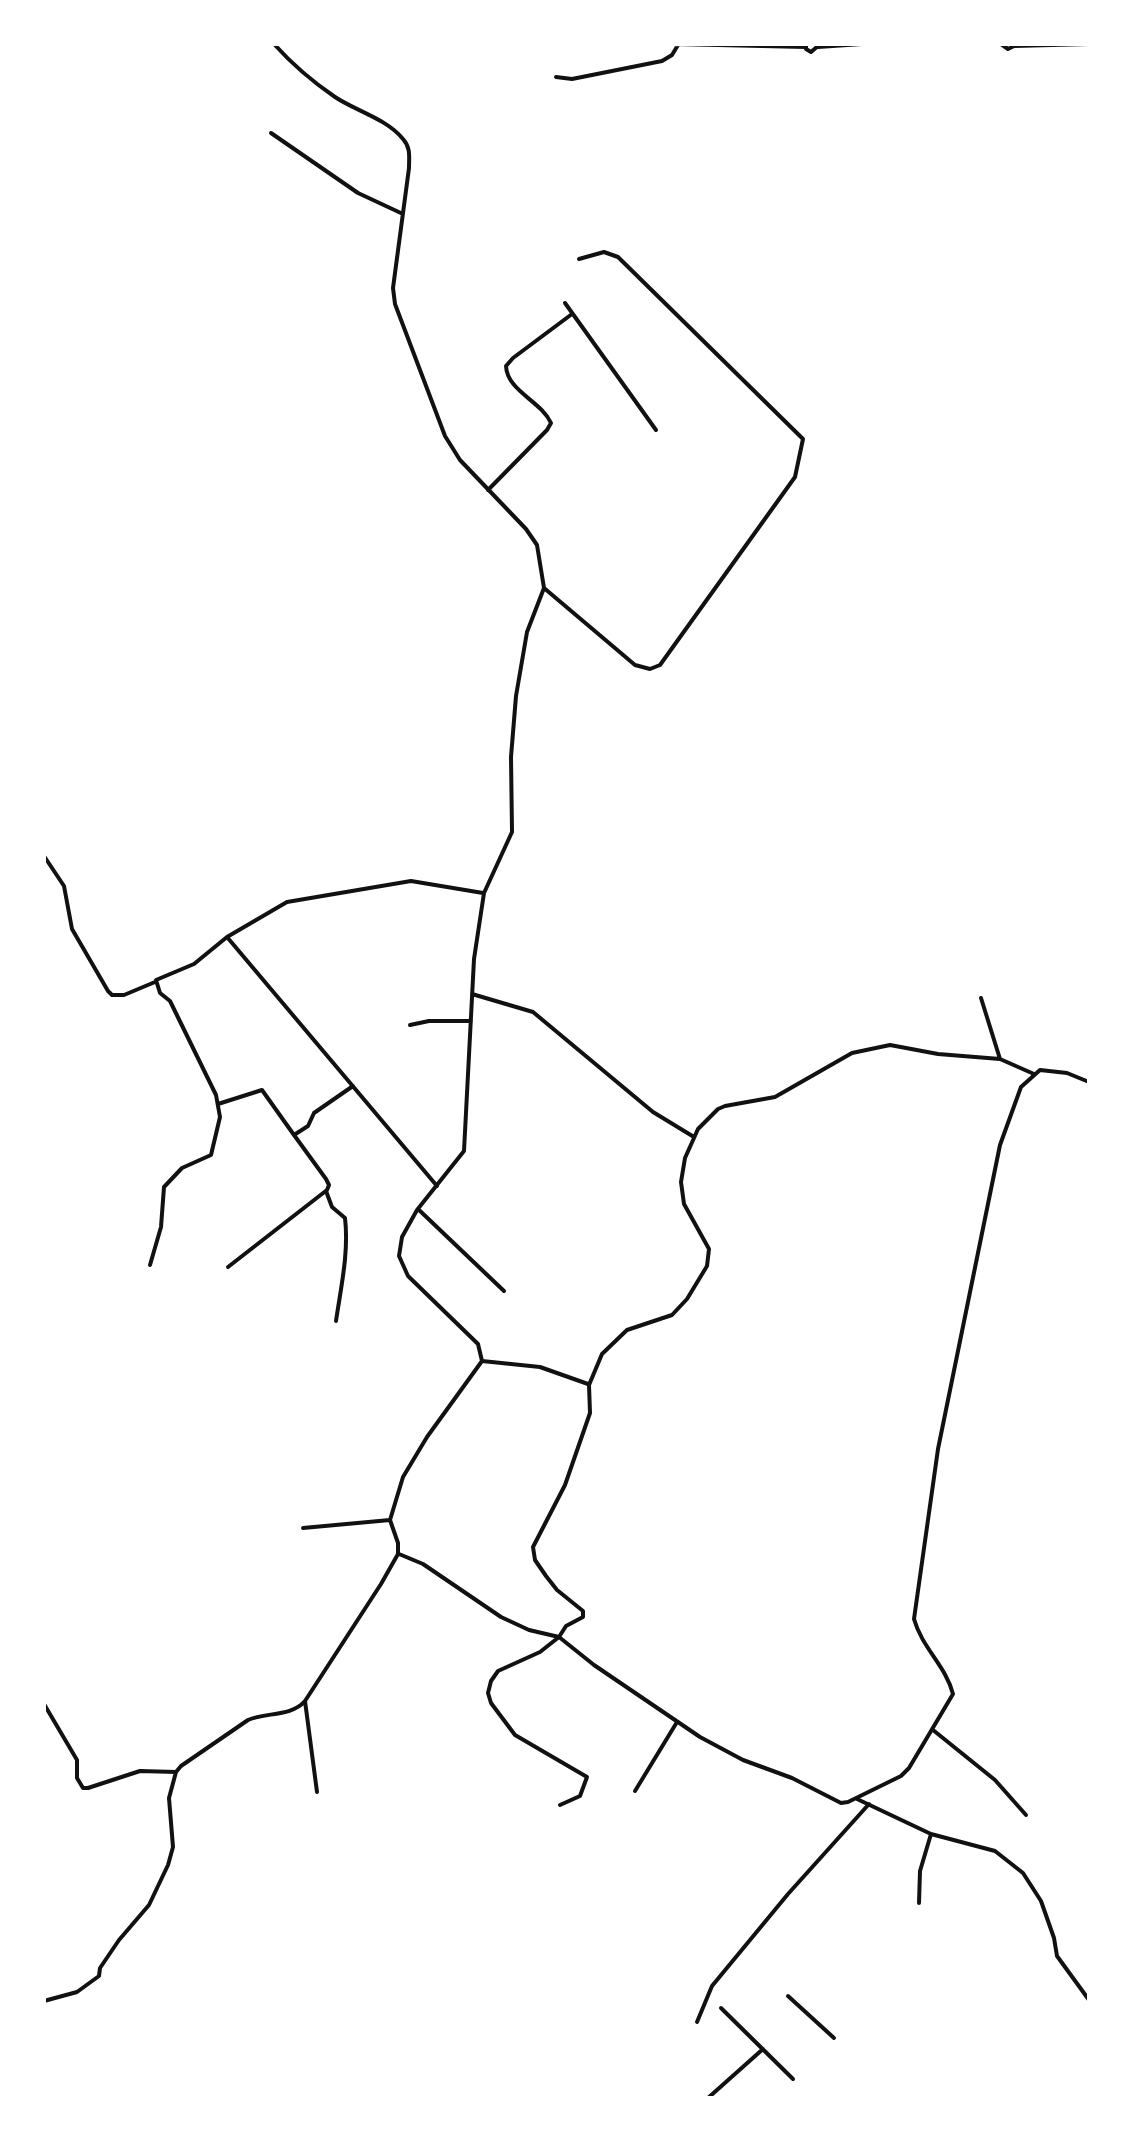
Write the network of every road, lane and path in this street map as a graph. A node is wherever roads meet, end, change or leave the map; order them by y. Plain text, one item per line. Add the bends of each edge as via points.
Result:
1 (274, 44) edge
2 (862, 44) edge
3 (1001, 44) edge
4 (1089, 44) edge
5 (676, 45) edge
6 (818, 45) edge
7 (1015, 45) edge
8 (806, 46) edge
9 (556, 77) dead end
10 (271, 133) dead end
11 (403, 214) junction
12 (579, 259) dead end
13 (565, 303) dead end
14 (572, 314) junction
15 (656, 430) dead end
16 (488, 490) junction
17 (544, 588) junction
18 (44, 856) edge
19 (484, 893) junction
20 (227, 937) junction
21 (155, 982) junction
22 (472, 994) junction
23 (981, 998) dead end
24 (471, 1021) junction
25 (410, 1025) dead end
26 (1000, 1059) junction
27 (1035, 1074) junction
28 (1089, 1082) edge
29 (353, 1086) junction
30 (218, 1104) junction
31 (294, 1135) junction
32 (694, 1137) junction
33 (437, 1186) junction
34 (326, 1191) junction
35 (418, 1209) junction
36 (150, 1265) dead end
37 (228, 1267) dead end
38 (504, 1291) dead end
39 (336, 1321) dead end
40 (482, 1361) junction
41 (589, 1385) junction
42 (390, 1520) junction
43 (303, 1528) dead end
44 (398, 1554) junction
45 (559, 1637) junction
46 (305, 1701) junction
47 (44, 1704) edge
48 (677, 1722) junction
49 (933, 1730) junction
50 (176, 1772) junction
51 (635, 1791) dead end
52 (317, 1792) dead end
53 (855, 1798) junction
54 (869, 1804) junction
55 (560, 1805) dead end
56 (1026, 1815) dead end
57 (931, 1834) junction
58 (919, 1903) dead end
59 (788, 1996) dead end
60 (1089, 2000) edge
61 (44, 2001) edge
62 (721, 2008) dead end
63 (697, 2022) dead end
64 (834, 2038) dead end
65 (763, 2048) junction
66 (793, 2079) dead end
67 (708, 2098) edge

1 - 11 street via 336,97 406,141 410,151
2 - 6 street
3 - 7 street via 1008,49
4 - 7 street
5 - 8 street
5 - 9 street via 662,61 572,79
6 - 8 street via 811,52
10 - 11 street via 358,193
11 - 16 street via 395,304 445,436
12 - 17 street via 604,252 618,257 803,439 795,477 660,665 635,665
13 - 14 street
14 - 15 street
14 - 16 street via 506,366 511,382 551,423
16 - 17 street via 537,545
17 - 19 street via 527,632 516,696 512,832
18 - 21 street via 64,886 72,929 108,991 124,995
19 - 20 street via 411,881 287,902
19 - 22 street
20 - 21 street via 194,964
20 - 29 street
21 - 30 street via 170,1001
22 - 24 street
22 - 32 street via 533,1012 653,1112
23 - 26 street
24 - 25 street
24 - 33 street via 464,1151
26 - 27 street
26 - 32 street via 890,1045 852,1053 775,1097 718,1109
27 - 28 street via 1055,1070
27 - 49 street via 1021,1087 1000,1145 938,1449 914,1619 953,1691
29 - 31 street via 314,1113 308,1126
29 - 33 street
30 - 31 street via 262,1090
30 - 36 street via 211,1155 182,1168 164,1187 161,1227
31 - 34 street via 326,1179
32 - 41 street via 681,1182 684,1204 709,1249 707,1266 672,1315 627,1330 610,1343
33 - 35 street
34 - 37 street
34 - 39 street via 346,1226
35 - 38 street
35 - 40 street via 401,1241 403,1268 478,1344
40 - 41 street via 540,1367
40 - 42 street via 403,1477
41 - 45 street via 590,1413 565,1485 533,1547 546,1576 583,1611 583,1617
42 - 43 street
42 - 44 street
44 - 45 street via 423,1564 501,1617
44 - 46 street
45 - 48 street
45 - 55 street via 498,1671 488,1693 515,1735 587,1777 580,1796
46 - 50 street via 292,1710 248,1720
46 - 52 street
47 - 50 street via 77,1760 83,1788 140,1771
48 - 51 street
48 - 53 street via 743,1760 835,1801
49 - 53 street via 901,1776
49 - 56 street via 995,1780
50 - 61 street via 169,1798 173,1847 149,1905 119,1940 96,1980 77,1992
53 - 54 street
54 - 57 street
54 - 63 street via 712,1986
57 - 58 street via 920,1871
57 - 60 street via 995,1851 1023,1873 1041,1901 1057,1956
59 - 64 street
62 - 65 street
65 - 66 street
65 - 67 street

